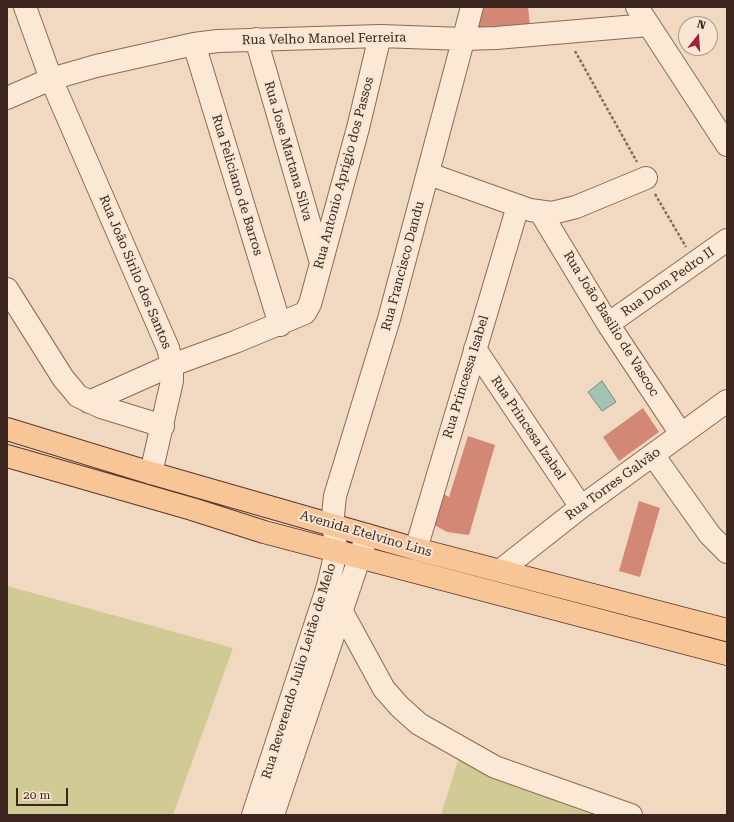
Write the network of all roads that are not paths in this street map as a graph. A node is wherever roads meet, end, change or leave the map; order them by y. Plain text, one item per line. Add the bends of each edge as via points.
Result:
1 (25, 7) edge
2 (472, 7) edge
3 (637, 7) edge
4 (648, 25) junction
5 (380, 36) junction
6 (256, 39) junction
7 (463, 39) junction
8 (194, 44) junction
9 (51, 79) junction
10 (7, 98) edge
11 (727, 145) edge
12 (428, 174) junction
13 (646, 178) road end
14 (518, 206) junction
15 (541, 213) junction
16 (727, 240) edge
17 (321, 263) junction
18 (7, 289) edge
19 (608, 324) junction
20 (280, 325) junction
21 (475, 349) junction
22 (172, 365) junction
23 (727, 401) edge
24 (89, 402) junction
25 (163, 426) junction
26 (7, 429) edge
27 (681, 434) junction
28 (653, 455) junction
29 (7, 456) edge
30 (151, 473) junction
31 (199, 487) junction
32 (581, 507) junction
33 (192, 509) junction
34 (334, 525) junction
35 (367, 535) junction
36 (416, 549) junction
37 (336, 551) junction
38 (727, 552) edge
39 (360, 557) junction
40 (500, 570) junction
41 (342, 612) junction
42 (700, 623) junction
43 (727, 630) edge
44 (694, 645) junction
45 (727, 654) edge
46 (253, 815) edge
47 (273, 815) edge
48 (631, 815) edge

1 - 9 street, Rua João Sirilo dos Santos
2 - 7 street, Rua Francisco Dandu
3 - 4 street
4 - 7 street, Rua Velho Manoel Ferreira
4 - 11 street
5 - 6 street, Rua Velho Manoel Ferreira
5 - 7 street, Rua Velho Manoel Ferreira
5 - 17 street, Rua Antonio Aprigio dos Passos
6 - 8 street, Rua Velho Manoel Ferreira
6 - 17 street, Rua Jose Martana Silva
7 - 12 street, Rua Francisco Dandu
8 - 9 street, Rua Velho Manoel Ferreira
8 - 20 street, Rua Feliciano de Barros
9 - 10 street, Rua Velho Manoel Ferreira
9 - 22 street, Rua João Sirilo dos Santos via 160,329
12 - 14 street
12 - 34 street, Rua Francisco Dandu via 389,319 335,496
13 - 15 street via 563,211
14 - 15 street
14 - 21 street, Rua Princessa Isabel
15 - 19 street, Rua João Basilio de Vascoc
16 - 19 street, Rua Dom Pedro II
17 - 20 street, Rua Antonio Aprigio dos Passos via 307,310 302,316
18 - 24 street via 63,378 78,396
19 - 27 street, Rua João Basilio de Vascoc
20 - 22 street
21 - 32 street, Rua Princesa Izabel
21 - 36 street, Rua Princessa Isabel
22 - 24 street
22 - 25 street, Rua João Sirilo dos Santos via 172,381
23 - 27 street, Rua Torres Galvão
24 - 25 street
25 - 30 street, Rua João Sirilo dos Santos
26 - 30 main road, Avenida Etelvino Lins
27 - 28 street, Rua Torres Galvão
28 - 32 street, Rua Torres Galvão
28 - 38 street via 710,535
29 - 33 main road, Avenida Etelvino Lins
30 - 31 main road, Avenida Etelvino Lins
31 - 33 main road
31 - 34 main road, Avenida Etelvino Lins
32 - 40 street, Rua Torres Galvão
33 - 37 main road, Avenida Etelvino Lins
34 - 35 main road, Avenida Etelvino Lins
34 - 37 street, Rua Reverendo Julio Leitão de Melo
35 - 36 main road, Avenida Etelvino Lins
35 - 39 street, Rua Reverendo Julio Leitão de Melo
36 - 40 main road, Avenida Etelvino Lins
37 - 39 main road, Avenida Etelvino Lins
37 - 46 street, Rua Reverendo Julio Leitão de Melo via 328,586
39 - 41 street, Rua Reverendo Julio Leitão de Melo
39 - 44 main road, Avenida Etelvino Lins
40 - 42 main road, Avenida Etelvino Lins
41 - 47 street, Rua Reverendo Julio Leitão de Melo
41 - 48 street via 384,689 419,724 495,767
42 - 43 main road, Avenida Etelvino Lins
42 - 44 main road
44 - 45 main road, Avenida Etelvino Lins

